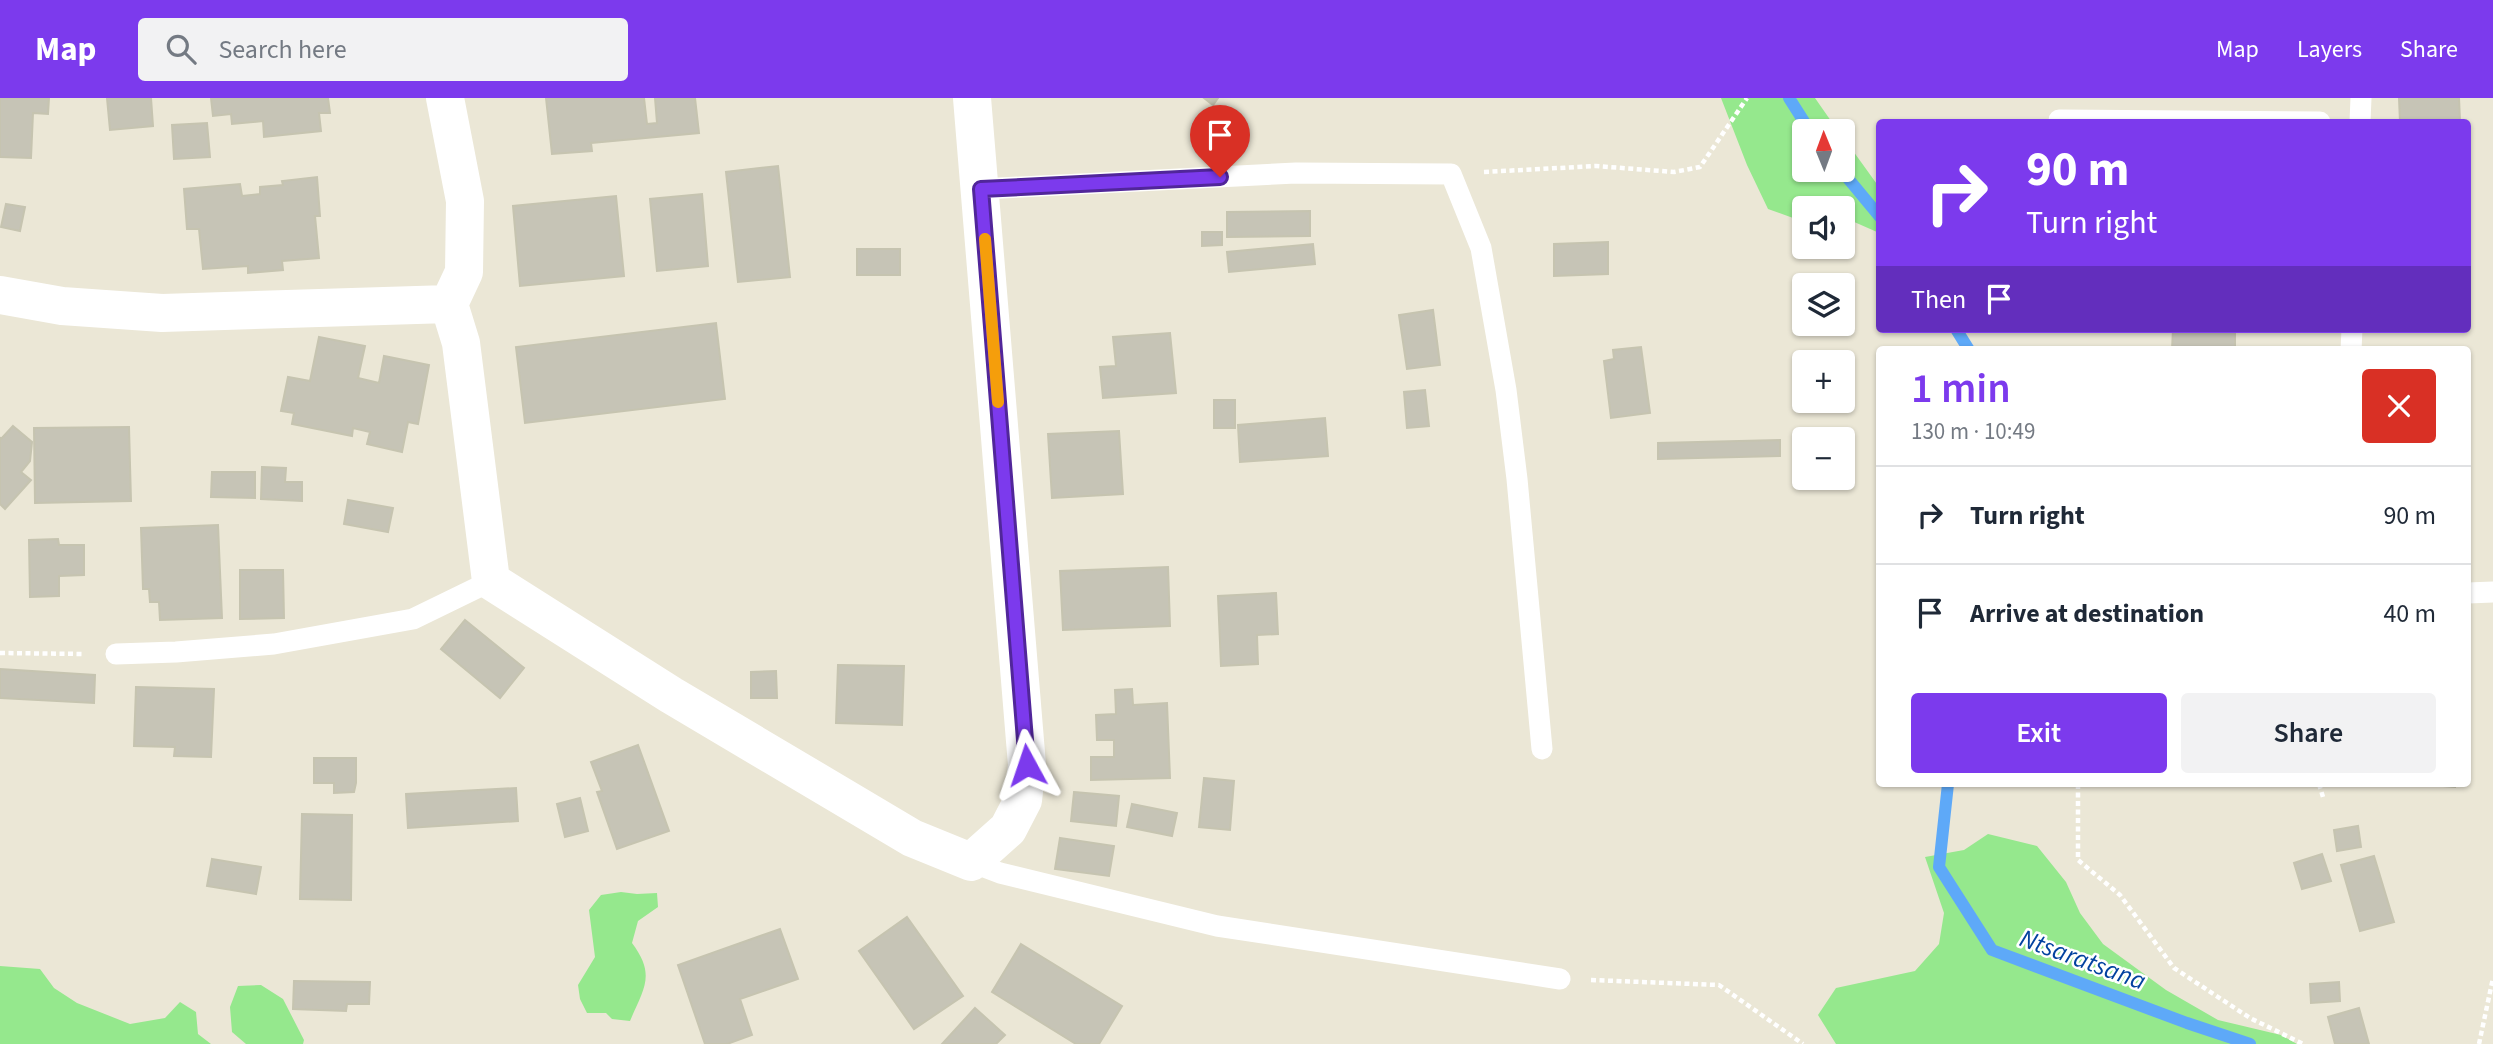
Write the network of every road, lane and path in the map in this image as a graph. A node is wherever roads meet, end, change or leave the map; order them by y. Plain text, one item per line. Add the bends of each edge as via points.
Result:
1 (445, 98) edge
2 (972, 98) edge
3 (1747, 98) edge
4 (2361, 98) edge
5 (2360, 119) edge
6 (1451, 174) junction
7 (981, 189) junction
8 (0, 295) edge
9 (449, 304) junction
10 (491, 581) junction
11 (2493, 592) edge
12 (2471, 593) edge
13 (0, 653) edge
14 (116, 654) joint
15 (1542, 749) dead end
16 (2078, 787) edge
17 (2320, 787) edge
18 (2323, 797) dead end
19 (971, 862) junction
20 (2493, 978) edge
21 (1560, 979) joint
22 (1802, 1044) edge
23 (2303, 1044) edge
24 (2479, 1044) edge

1 - 9 street via 465,201 464,272
2 - 7 street
3 - 6 path via 1700,167 1674,172 1596,166
4 - 5 lane
6 - 7 lane via 1296,173
6 - 15 lane via 1481,248 1506,390
7 - 19 street via 1027,765 1023,800 1008,829
8 - 9 street via 62,306 162,313
9 - 10 street via 461,343
10 - 14 lane via 413,619 274,644
10 - 19 street via 889,825
11 - 12 lane
13 - 14 path
16 - 23 path via 2078,860 2120,895 2174,968 2250,1018
17 - 18 path
19 - 21 lane via 1217,926
20 - 24 path
21 - 22 path via 1719,985

